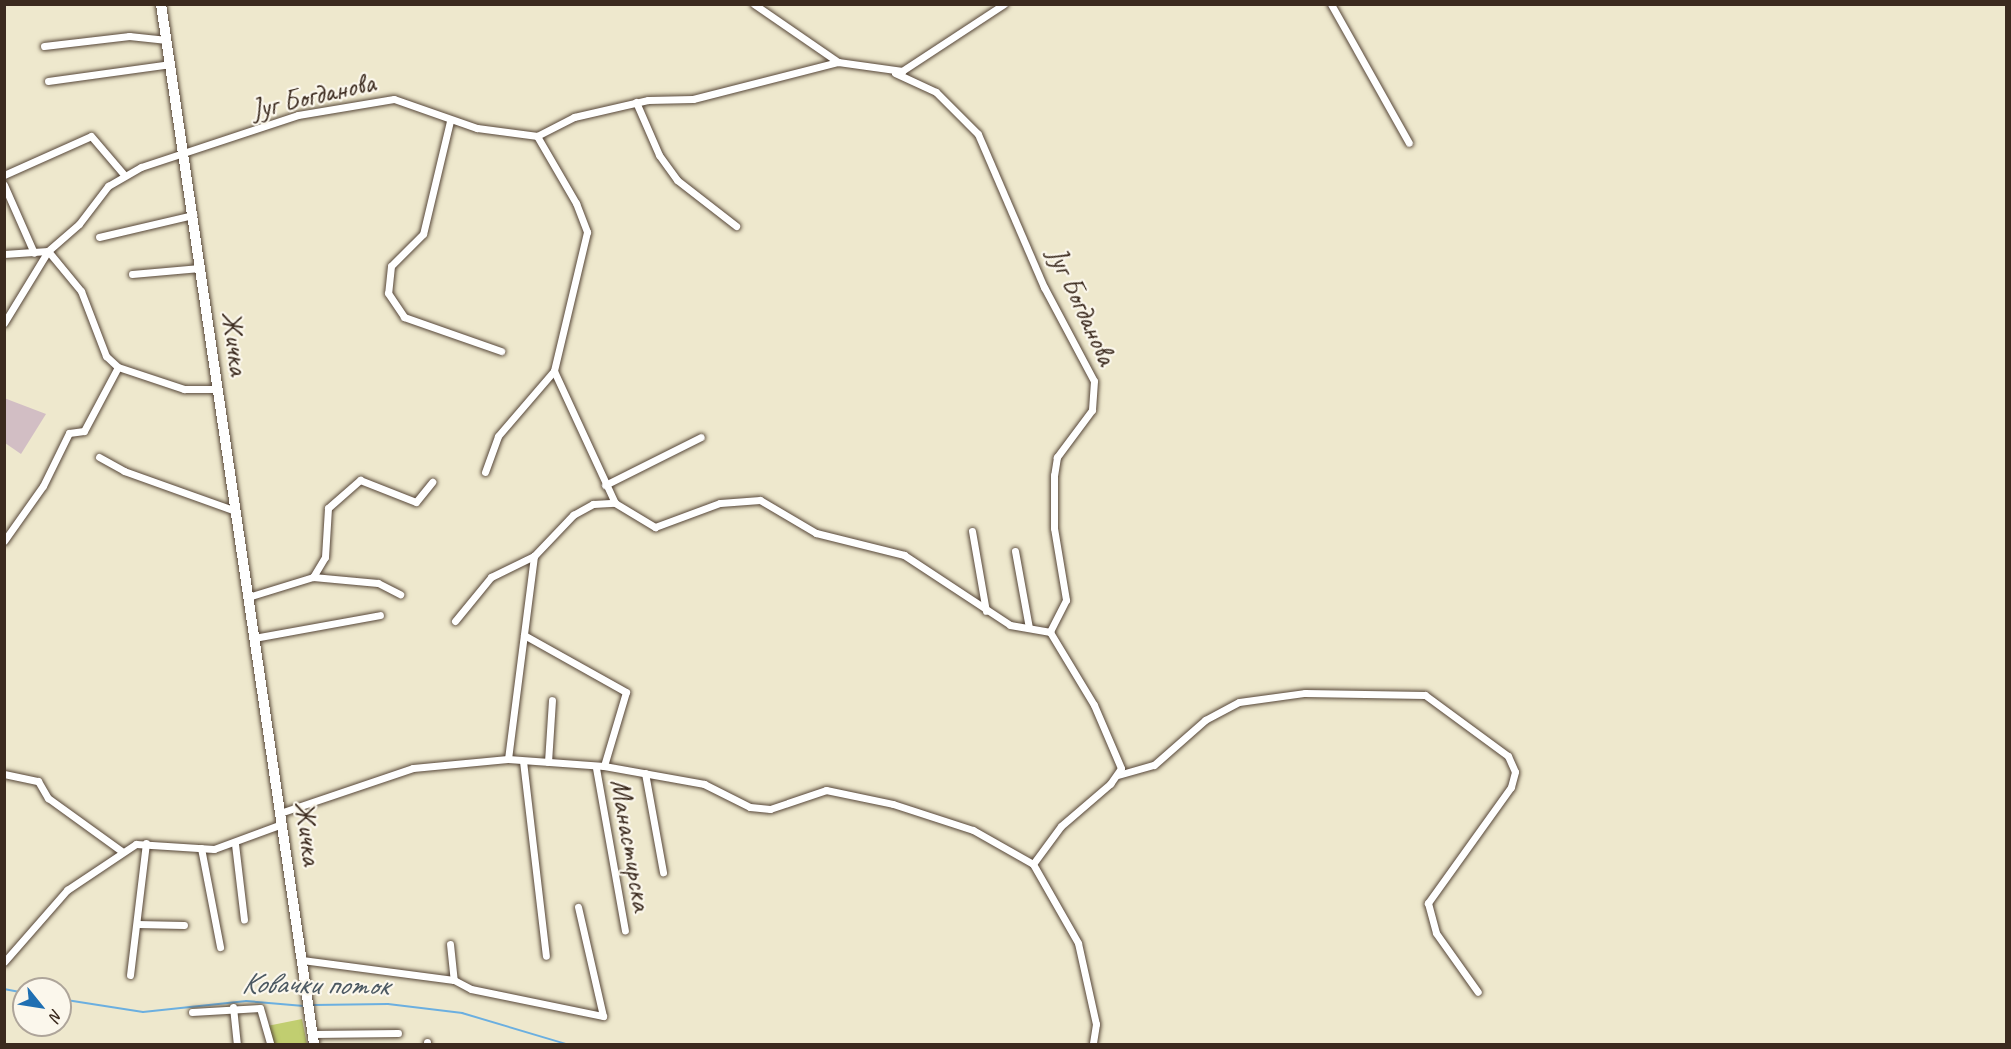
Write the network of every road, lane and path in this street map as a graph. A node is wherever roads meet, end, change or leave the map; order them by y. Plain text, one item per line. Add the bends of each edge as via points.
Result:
1 (161, 4) edge
2 (754, 4) edge
3 (1004, 4) edge
4 (1331, 4) edge
5 (167, 40) junction
6 (44, 46) dead end
7 (838, 62) junction
8 (171, 64) junction
9 (895, 73) junction
10 (48, 81) dead end
11 (636, 102) junction
12 (450, 122) junction
13 (537, 136) junction
14 (1409, 143) dead end
15 (183, 152) junction
16 (4, 175) edge
17 (124, 176) junction
18 (4, 184) edge
19 (193, 214) junction
20 (736, 226) dead end
21 (99, 237) dead end
22 (48, 251) junction
23 (34, 253) junction
24 (4, 254) edge
25 (200, 268) junction
26 (132, 274) dead end
27 (4, 323) edge
28 (501, 351) dead end
29 (118, 367) junction
30 (554, 370) junction
31 (218, 389) junction
32 (701, 437) dead end
33 (99, 457) dead end
34 (485, 472) dead end
35 (432, 482) dead end
36 (604, 484) junction
37 (615, 503) junction
38 (236, 511) junction
39 (972, 531) dead end
40 (4, 541) edge
41 (1015, 551) dead end
42 (534, 556) junction
43 (313, 577) junction
44 (400, 594) dead end
45 (248, 597) junction
46 (986, 611) junction
47 (380, 615) dead end
48 (455, 621) dead end
49 (1029, 628) junction
50 (1050, 632) junction
51 (524, 635) junction
52 (254, 638) junction
53 (552, 700) dead end
54 (508, 759) junction
55 (523, 761) junction
56 (548, 762) junction
57 (604, 766) junction
58 (596, 768) junction
59 (645, 773) junction
60 (4, 774) edge
61 (1118, 775) junction
62 (281, 818) junction
63 (146, 843) junction
64 (235, 844) junction
65 (201, 848) junction
66 (123, 852) junction
67 (1033, 864) junction
68 (663, 872) dead end
69 (578, 907) dead end
70 (244, 919) dead end
71 (137, 924) junction
72 (184, 925) dead end
73 (625, 930) dead end
74 (450, 944) dead end
75 (220, 947) dead end
76 (546, 956) dead end
77 (302, 960) junction
78 (4, 962) edge
79 (130, 975) dead end
80 (454, 980) junction
81 (1478, 992) dead end
82 (233, 1007) junction
83 (192, 1012) dead end
84 (398, 1033) dead end
85 (314, 1039) edge
86 (237, 1044) edge
87 (270, 1044) edge
88 (1093, 1044) edge

1 - 5 main road, Жичка
2 - 7 street
3 - 9 street
4 - 14 street
5 - 6 street via 129,36
5 - 8 main road, Жичка
7 - 9 street, Југ Богданова
7 - 11 street, Југ Богданова via 693,99
8 - 10 street
8 - 15 main road, Жичка
9 - 50 street, Југ Богданова via 936,92 978,134 1044,286 1094,381 1092,410 1057,457 1053,475 1054,528 1066,600
11 - 13 street, Југ Богданова via 574,117
11 - 20 street via 659,154 677,180
12 - 13 street, Југ Богданова
12 - 15 street, Југ Богданова via 412,102 354,102
12 - 28 street via 423,234 391,266 388,294 404,317
13 - 30 street via 576,203 586,232
15 - 17 street, Југ Богданова
15 - 19 main road, Жичка
16 - 17 street via 92,136
17 - 22 street
18 - 23 street
19 - 21 street
19 - 25 main road, Жичка
22 - 23 street
22 - 27 street
22 - 29 street via 81,291 106,356
23 - 24 street
25 - 26 street
25 - 31 main road, Жичка
29 - 31 street via 184,389
29 - 40 street via 84,431 69,433 43,486
30 - 34 street via 498,435
30 - 36 street
31 - 38 main road, Жичка
32 - 36 street
33 - 38 street
35 - 43 street via 416,502 360,480 328,508 325,557
36 - 37 street
37 - 42 street via 593,504 573,515
37 - 46 street via 655,527 720,503 760,500 816,533 904,555
38 - 45 main road, Жичка
39 - 46 street
41 - 49 street
42 - 48 street via 491,577
42 - 51 street
43 - 44 street via 378,583
43 - 45 street
45 - 52 main road, Жичка
46 - 49 street
47 - 52 street
49 - 50 street
50 - 61 street via 1120,756
51 - 54 street
51 - 57 street via 626,692
52 - 62 main road, Жичка
53 - 56 street
54 - 55 street
54 - 62 street via 413,768
55 - 56 street
55 - 76 street
56 - 58 street
57 - 58 street
57 - 59 street
58 - 73 street, Манастирска
59 - 67 street via 704,784 750,807 770,809 826,790 892,804 973,830
59 - 68 street
60 - 66 street via 38,781 48,798
61 - 67 street via 1061,826
61 - 81 street via 1154,765 1204,720 1239,702 1305,693 1425,695 1508,756 1515,772 1511,787 1428,903 1436,933
62 - 64 street
62 - 77 main road, Жичка
63 - 65 street
63 - 66 street
63 - 71 street
64 - 65 street
64 - 70 street
65 - 75 street
66 - 78 street via 66,890
67 - 88 street via 1078,943 1096,1024
69 - 80 street via 603,1016 471,989
71 - 72 street
71 - 79 street
74 - 80 street
77 - 80 street
77 - 85 main road, Жичка
82 - 83 street
82 - 86 street
82 - 87 street via 263,1009
84 - 85 street, Жичка

